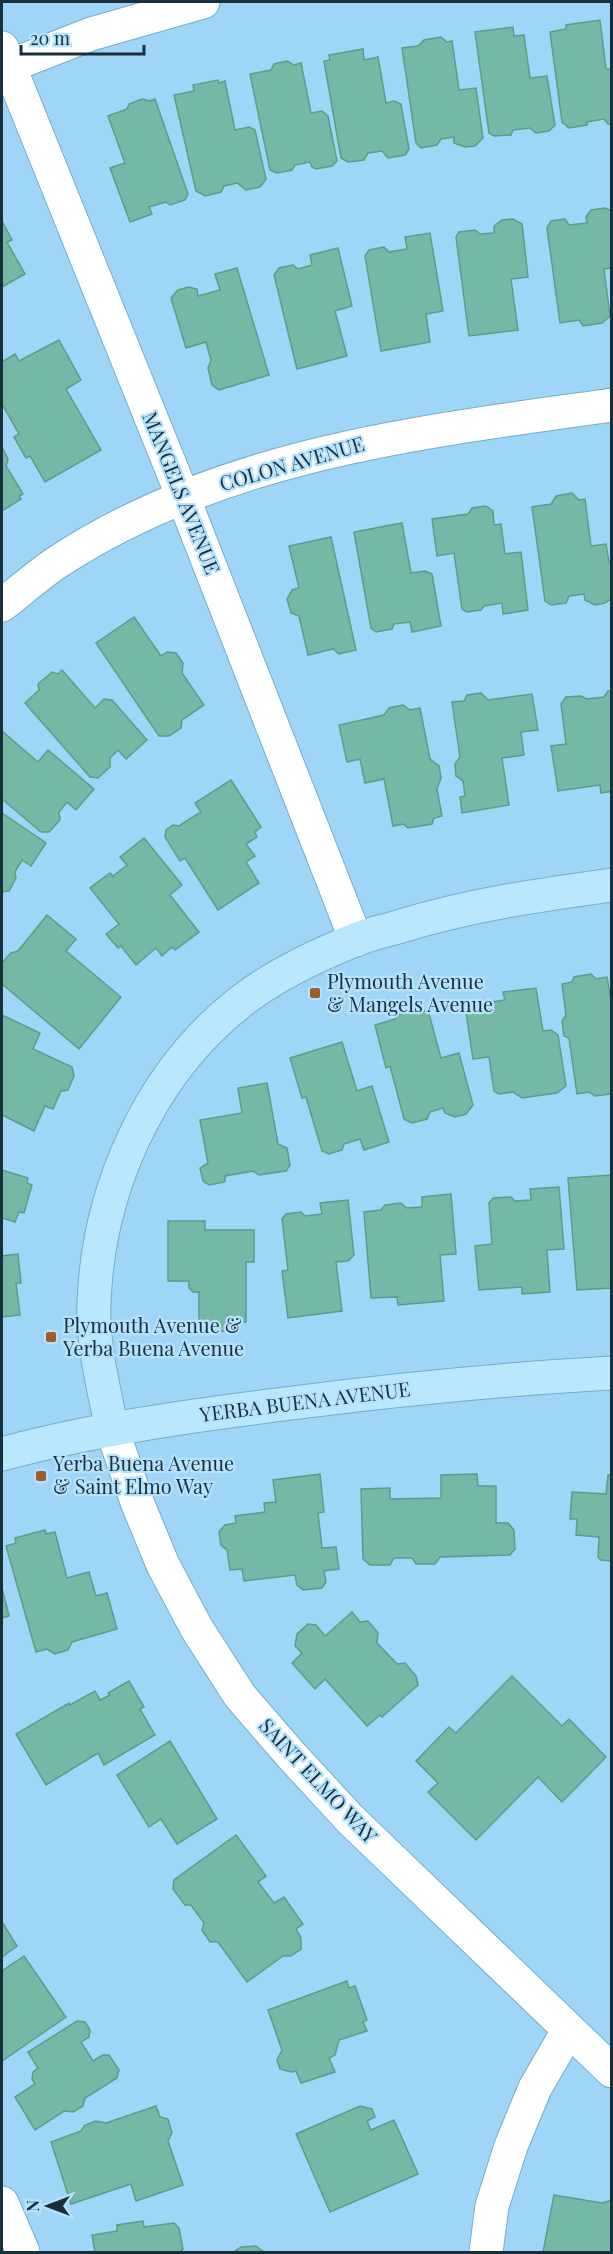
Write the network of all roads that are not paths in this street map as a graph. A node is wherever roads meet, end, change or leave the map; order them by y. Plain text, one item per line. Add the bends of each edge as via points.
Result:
1 (203, 2) edge
2 (4, 61) edge
3 (612, 405) edge
4 (183, 497) junction
5 (2, 605) edge
6 (612, 885) edge
7 (356, 940) junction
8 (612, 1373) edge
9 (112, 1429) junction
10 (2, 1454) edge
11 (568, 2031) junction
12 (612, 2071) edge
13 (2, 2203) edge
14 (23, 2253) edge
15 (486, 2253) edge

1 - 2 street
2 - 4 street, MANGELS AVENUE
3 - 4 street, COLON AVENUE via 453,427 312,454
4 - 5 street, COLON AVENUE via 56,564
4 - 7 street, MANGELS AVENUE
6 - 7 street via 439,914
7 - 9 street via 289,971 240,1002 189,1050 148,1107 119,1173 99,1242 93,1305
8 - 9 street, YERBA BUENA AVENUE via 414,1388
9 - 10 street, YERBA BUENA AVENUE
9 - 11 street, SAINT ELMO WAY via 164,1565 197,1629 240,1696 350,1819
11 - 12 street, SAINT ELMO WAY
11 - 15 street via 535,2088 511,2145 492,2206
13 - 14 street

